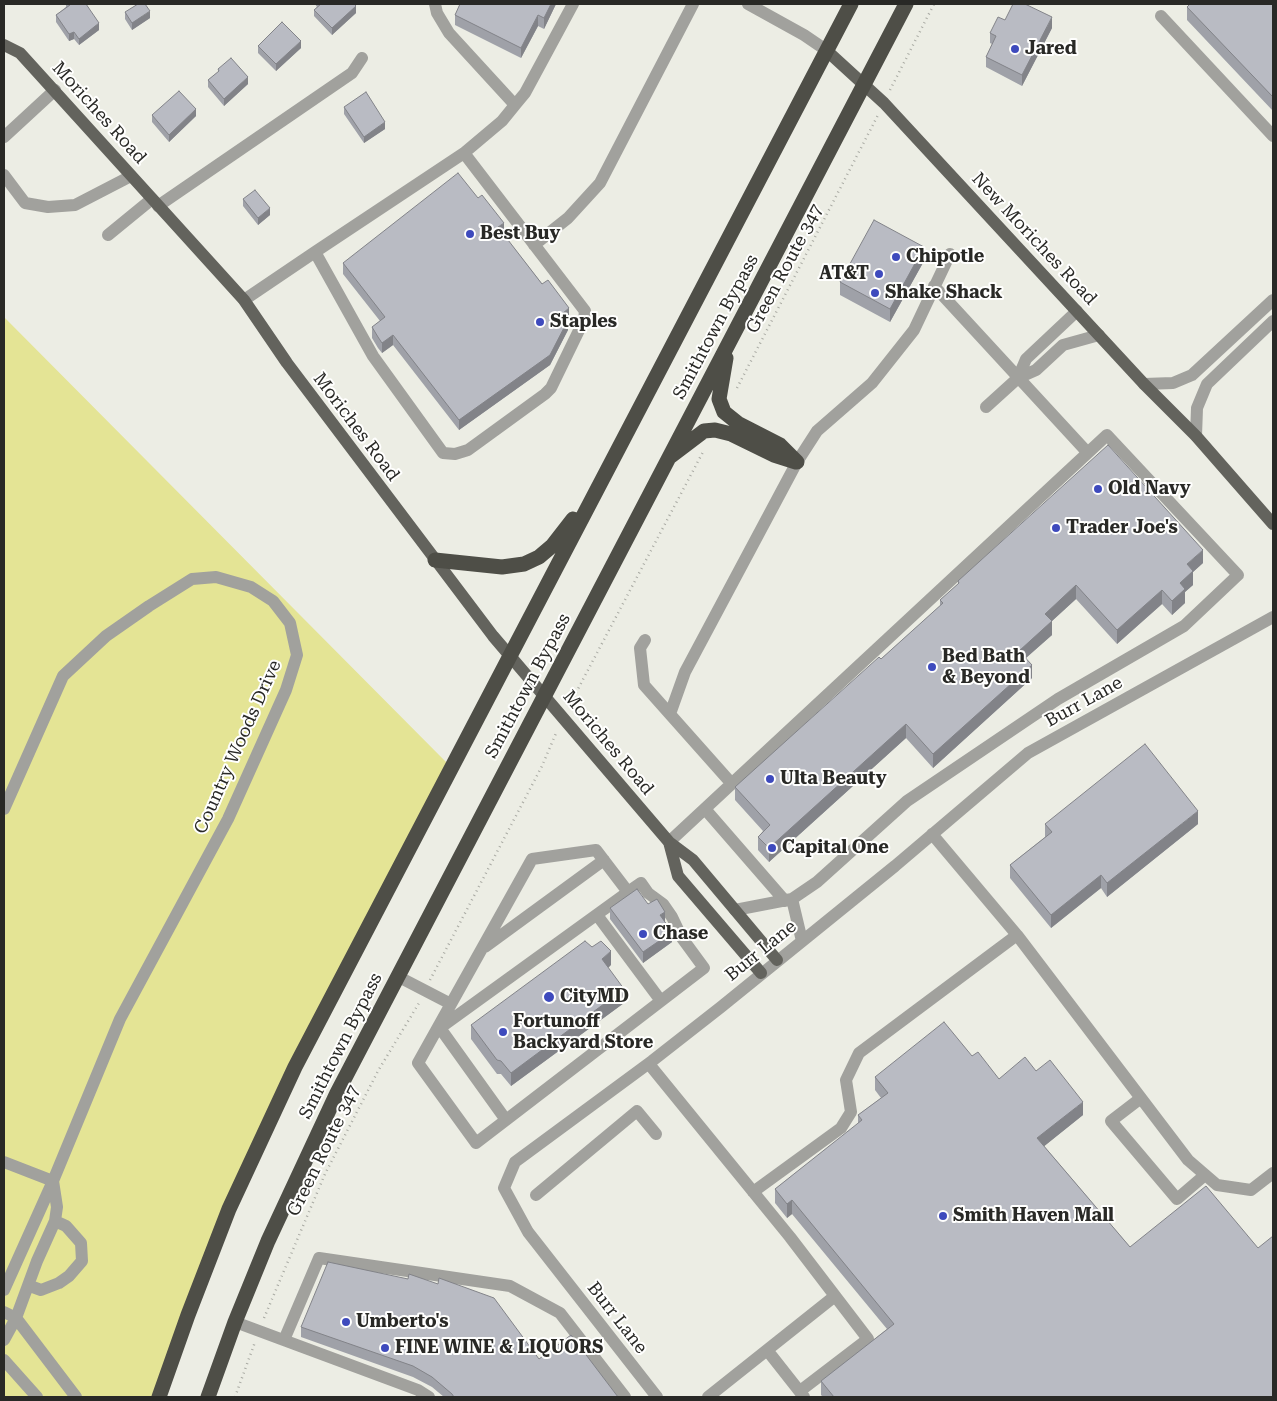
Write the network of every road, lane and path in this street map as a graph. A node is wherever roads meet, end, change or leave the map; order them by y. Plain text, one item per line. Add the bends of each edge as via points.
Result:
1 (435, 4) edge
2 (573, 4) edge
3 (693, 4) edge
4 (748, 4) edge
5 (851, 4) edge
6 (906, 4) edge
7 (934, 4) edge
8 (1161, 16) dead end
9 (4, 45) edge
10 (826, 50) junction
11 (362, 58) dead end
12 (899, 72) dead end
13 (864, 84) junction
14 (55, 90) junction
15 (515, 105) junction
16 (1273, 136) edge
17 (4, 137) edge
18 (863, 147) dead end
19 (464, 153) junction
20 (4, 175) edge
21 (131, 176) junction
22 (155, 203) junction
23 (108, 235) dead end
24 (534, 245) junction
25 (315, 252) junction
26 (950, 254) dead end
27 (934, 286) junction
28 (244, 300) junction
29 (1273, 300) edge
30 (1077, 311) junction
31 (1273, 321) edge
32 (1099, 335) junction
33 (729, 343) junction
34 (1018, 378) junction
35 (1144, 384) junction
36 (734, 393) dead end
37 (986, 407) dead end
38 (1196, 436) junction
39 (706, 447) dead end
40 (1087, 452) junction
41 (668, 458) junction
42 (797, 462) junction
43 (598, 486) junction
44 (1273, 524) edge
45 (435, 560) junction
46 (1273, 617) edge
47 (645, 640) dead end
48 (510, 656) junction
49 (576, 687) dead end
50 (544, 695) junction
51 (670, 714) junction
52 (542, 766) dead end
53 (732, 784) junction
54 (4, 808) edge
55 (705, 809) junction
56 (932, 834) junction
57 (669, 842) junction
58 (604, 860) junction
59 (628, 892) junction
60 (648, 893) junction
61 (789, 900) junction
62 (655, 910) edge
63 (735, 910) junction
64 (597, 915) junction
65 (664, 922) edge
66 (1017, 935) junction
67 (682, 938) junction
68 (802, 940) junction
69 (481, 950) junction
70 (777, 960) junction
71 (761, 974) junction
72 (397, 976) junction
73 (432, 978) dead end
74 (661, 1001) junction
75 (419, 1002) dead end
76 (451, 1004) junction
77 (440, 1028) junction
78 (649, 1064) junction
79 (1141, 1098) junction
80 (506, 1120) junction
81 (656, 1134) dead end
82 (4, 1162) edge
83 (1273, 1174) edge
84 (1205, 1175) junction
85 (53, 1181) junction
86 (753, 1192) junction
87 (536, 1194) dead end
88 (55, 1222) junction
89 (30, 1286) junction
90 (4, 1290) edge
91 (835, 1296) junction
92 (4, 1312) edge
93 (16, 1318) junction
94 (264, 1318) dead end
95 (235, 1322) junction
96 (4, 1340) edge
97 (284, 1340) junction
98 (253, 1348) dead end
99 (767, 1350) junction
100 (4, 1360) edge
101 (802, 1394) edge
102 (76, 1396) edge
103 (37, 1397) edge
104 (159, 1397) edge
105 (208, 1397) edge
106 (235, 1397) edge
107 (429, 1397) edge
108 (625, 1397) edge
109 (657, 1397) edge
110 (708, 1397) edge

1 - 15 street via 436,13 449,33
2 - 15 street via 525,93
3 - 24 street via 600,183 568,218
4 - 10 street, New Moriches Road
5 - 10 highway, Smithtown Bypass
6 - 13 highway, Smithtown Bypass
7 - 12 path
8 - 16 street
9 - 14 main road, Moriches Road via 20,53
10 - 13 main road, New Moriches Road
10 - 43 highway, Smithtown Bypass
11 - 22 street via 352,73
13 - 30 main road, New Moriches Road
13 - 33 highway, Smithtown Bypass
14 - 17 street
14 - 21 main road, Moriches Road
15 - 19 street via 502,121
18 - 36 path, Green Route 347
19 - 24 street
19 - 25 street
20 - 21 street via 25,203 48,207 75,205
21 - 22 main road, Moriches Road
22 - 23 street
22 - 28 main road, Moriches Road
24 - 25 street via 585,311 584,320 551,388 468,450 455,454 443,453 373,356
25 - 28 street
26 - 27 street
27 - 34 street
27 - 42 street via 914,330 872,383 817,431
28 - 45 main road, Moriches Road via 286,362
29 - 35 street via 1192,375 1173,382
30 - 32 main road, New Moriches Road
30 - 34 street via 1026,359
31 - 38 street via 1207,384 1196,408
32 - 34 street via 1063,345 1036,370
32 - 35 main road, New Moriches Road
33 - 41 highway, Smithtown Bypass
33 - 42 highway via 719,393 721,408 738,424 780,445
34 - 37 street
34 - 40 street
35 - 38 main road, New Moriches Road
38 - 44 main road, New Moriches Road
39 - 49 path
40 - 53 street
40 - 61 street via 1107,435 1238,574 1184,626 1058,699 907,801 817,882
41 - 42 highway via 704,431 715,430 731,434 774,456
41 - 50 highway, Smithtown Bypass
42 - 51 street via 684,672
43 - 45 highway via 552,546 532,561 502,567
43 - 48 highway, Smithtown Bypass
45 - 48 main road, Moriches Road
46 - 56 street, Burr Lane via 1028,753
47 - 51 street via 640,648 644,685
48 - 50 main road, Moriches Road
48 - 104 highway, Smithtown Bypass via 272,1114 211,1254
50 - 57 main road, Moriches Road
50 - 72 highway, Smithtown Bypass
51 - 53 street
52 - 73 path
53 - 55 street
54 - 85 street, Country Woods Drive via 63,676 106,636 192,578 216,577 251,587 273,601 290,623 297,655 286,690 228,819 120,1019
55 - 57 street
55 - 61 street
56 - 66 street
56 - 68 street, Burr Lane
57 - 63 main road, Moriches Road via 693,860
57 - 71 main road, Moriches Road via 678,876
58 - 59 street
58 - 69 street
58 - 69 street via 596,850 532,859
59 - 60 street via 640,883
59 - 64 street
60 - 62 street
60 - 67 street via 663,904
61 - 63 street
61 - 68 street
63 - 70 main road, Moriches Road
64 - 74 street
64 - 77 street
65 - 67 street
66 - 79 street
66 - 86 street via 859,1053 846,1080 851,1112 841,1128
67 - 74 street via 704,968
68 - 70 street, Burr Lane
69 - 76 street
70 - 71 street, Burr Lane
71 - 78 street, Burr Lane
72 - 76 street
72 - 95 highway, Smithtown Bypass via 290,1190
74 - 80 street
75 - 94 path, Green Route 347 via 374,1079 325,1174
76 - 77 street
77 - 80 street
77 - 80 street via 418,1063 476,1143
78 - 86 street
78 - 109 street, Burr Lane via 515,1162 504,1188 528,1232
79 - 84 street via 1188,1160
79 - 84 street via 1111,1121 1177,1200
81 - 87 street via 637,1111
82 - 85 street
83 - 84 street via 1251,1190 1217,1185
85 - 88 street via 58,1207
85 - 90 street, Country Woods Drive
86 - 91 street
88 - 89 street via 37,1261
88 - 89 street via 66,1226 81,1243 82,1261 59,1283 41,1290
89 - 93 street
91 - 99 street
91 - 101 street via 868,1339
92 - 93 street
93 - 96 street
93 - 102 street
95 - 97 street
95 - 105 highway, Smithtown Bypass
97 - 107 street
97 - 108 street via 319,1258 510,1286 560,1313
98 - 106 path
99 - 101 street
99 - 110 street
100 - 103 street

